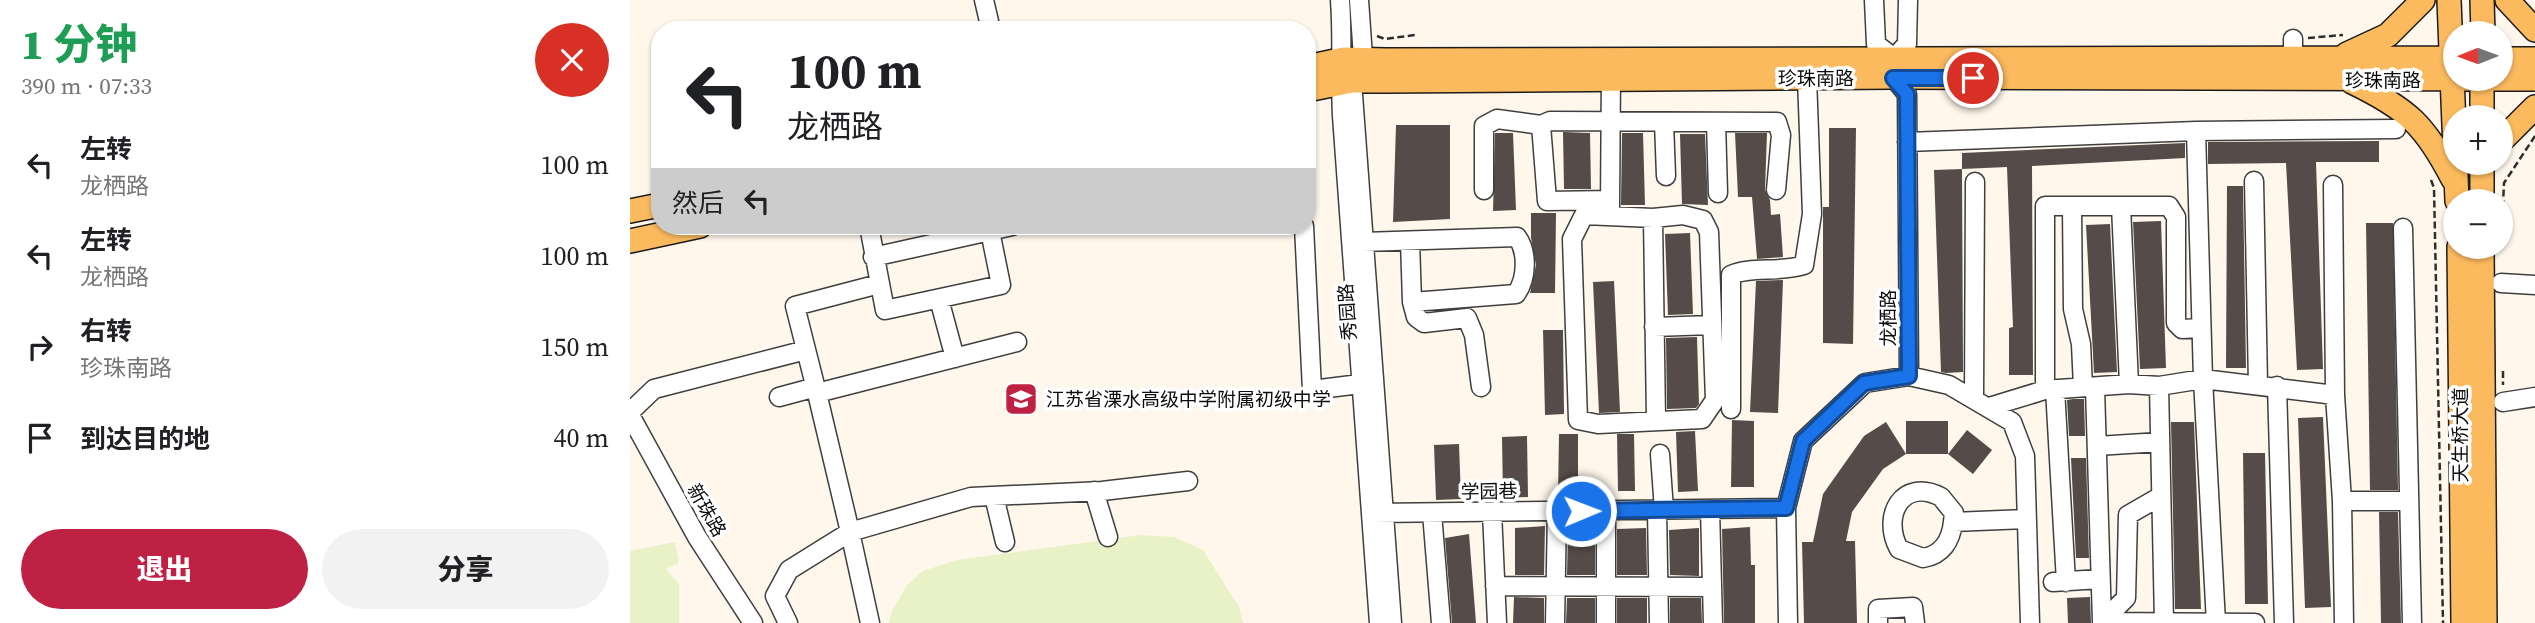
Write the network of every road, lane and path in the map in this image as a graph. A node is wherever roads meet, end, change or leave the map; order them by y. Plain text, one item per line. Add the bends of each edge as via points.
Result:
1 (984, 0) edge
2 (1340, 0) edge
3 (1359, 0) edge
4 (1874, 0) edge
5 (1908, 0) edge
6 (2423, 0) edge
7 (2449, 0) edge
8 (2482, 0) edge
9 (2507, 0) edge
10 (989, 21) edge
11 (2450, 21) edge
12 (2483, 21) edge
13 (2535, 30) edge
14 (1373, 34) dead end
15 (1415, 35) dead end
16 (1353, 58) junction
17 (2513, 59) edge
18 (2535, 59) edge
19 (1316, 65) edge
20 (2443, 65) edge
21 (1894, 68) junction
22 (1611, 69) junction
23 (2343, 69) junction
24 (1807, 78) junction
25 (2513, 79) edge
26 (2535, 79) edge
27 (1346, 82) junction
28 (1316, 88) edge
29 (2453, 91) edge
30 (2535, 107) edge
31 (1609, 122) junction
32 (1664, 122) junction
33 (1716, 122) junction
34 (1541, 125) junction
35 (2396, 129) dead end
36 (2513, 129) edge
37 (2196, 131) junction
38 (2535, 136) edge
39 (1907, 142) junction
40 (1666, 176) dead end
41 (2430, 177) dead end
42 (2254, 181) dead end
43 (1975, 182) dead end
44 (2333, 185) dead end
45 (2454, 189) edge
46 (2456, 189) edge
47 (1484, 190) dead end
48 (1776, 190) dead end
49 (1718, 193) dead end
50 (2072, 206) junction
51 (2121, 206) junction
52 (651, 207) edge
53 (1611, 208) junction
54 (630, 211) edge
55 (1653, 218) junction
56 (2403, 228) dead end
57 (661, 235) edge
58 (870, 235) edge
59 (972, 235) edge
60 (991, 235) edge
61 (1304, 235) edge
62 (1410, 241) junction
63 (630, 242) edge
64 (1363, 242) junction
65 (873, 257) junction
66 (2459, 259) edge
67 (2482, 259) edge
68 (2501, 283) joint
69 (879, 284) junction
70 (2535, 285) edge
71 (939, 299) junction
72 (1412, 302) junction
73 (1712, 325) junction
74 (1654, 327) junction
75 (2201, 328) junction
76 (1017, 342) dead end
77 (806, 351) junction
78 (955, 358) junction
79 (1909, 376) junction
80 (2203, 379) junction
81 (1360, 384) junction
82 (2129, 384) junction
83 (2258, 384) junction
84 (2159, 386) junction
85 (2277, 386) junction
86 (1481, 387) dead end
87 (2089, 387) junction
88 (2050, 389) junction
89 (816, 390) junction
90 (2335, 396) junction
91 (779, 397) dead end
92 (2535, 397) edge
93 (2503, 402) dead end
94 (1982, 403) junction
95 (1731, 408) dead end
96 (630, 413) edge
97 (1656, 419) junction
98 (2160, 442) junction
99 (2097, 446) junction
100 (1660, 454) dead end
101 (1188, 481) dead end
102 (1094, 491) junction
103 (994, 496) junction
104 (2161, 496) junction
105 (2342, 501) junction
106 (2409, 501) junction
107 (1786, 508) junction
108 (1710, 509) junction
109 (1606, 510) junction
110 (1661, 510) junction
111 (1556, 511) junction
112 (1492, 512) junction
113 (1432, 513) junction
114 (1370, 514) junction
115 (2026, 519) junction
116 (1953, 522) dead end
117 (850, 532) junction
118 (1108, 537) dead end
119 (1005, 542) dead end
120 (2100, 579) junction
121 (1556, 585) junction
122 (1495, 586) junction
123 (1606, 587) junction
124 (1658, 587) junction
125 (1712, 587) junction
126 (2102, 622) edge
127 (2164, 622) edge
128 (753, 623) edge
129 (788, 623) edge
130 (870, 623) edge
131 (1379, 623) edge
132 (1392, 623) edge
133 (1441, 623) edge
134 (1497, 623) edge
135 (1555, 623) edge
136 (1606, 623) edge
137 (1658, 623) edge
138 (1713, 623) edge
139 (1788, 623) edge
140 (1878, 623) edge
141 (1914, 623) edge
142 (2029, 623) edge
143 (2216, 623) edge
144 (2255, 623) edge
145 (2284, 623) edge
146 (2344, 623) edge
147 (2412, 623) edge
148 (2443, 623) edge
149 (2463, 623) edge
150 (2485, 623) edge

1 - 10 street
2 - 16 street, 秀园路
3 - 16 street, 秀园路
4 - 21 street, 龙栖路 via 1876,44
5 - 21 street via 1907,44
6 - 23 main road via 2388,35
7 - 11 main road
8 - 12 main road
9 - 13 main road
14 - 15 path via 1385,39
16 - 19 main road, 珍珠南路
16 - 22 main road, 珍珠南路
16 - 27 street, 秀园路
17 - 18 main road
20 - 23 main road, 珍珠南路
21 - 22 main road, 珍珠南路
21 - 23 main road, 珍珠南路
21 - 23 main road, 珍珠南路 via 2293,48
21 - 24 main road, 珍珠南路
21 - 39 street, 龙栖路 via 1907,94
22 - 24 main road, 珍珠南路
22 - 27 main road, 珍珠南路
22 - 31 street
23 - 45 main road via 2413,118 2430,136
24 - 95 street via 1812,214 1804,265 1731,275
25 - 26 main road, 珍珠南路
27 - 28 main road, 珍珠南路
27 - 64 street, 秀园路
27 - 81 street, 秀园路
29 - 46 main road
30 - 36 main road
31 - 32 street
31 - 34 street via 1550,121
31 - 53 street
32 - 33 street
32 - 40 street
33 - 48 street via 1777,122 1782,135
33 - 49 street
34 - 47 street via 1497,119 1484,127
34 - 53 street via 1546,201
35 - 37 street
37 - 39 street
37 - 75 street
38 - 68 path via 2504,183
39 - 79 street, 龙栖路
41 - 148 path via 2434,188
42 - 83 street
43 - 94 street
44 - 90 street
50 - 51 street
50 - 87 street via 2073,309
50 - 88 street via 2045,206
51 - 75 street via 2169,206 2176,216 2176,323 2182,329
51 - 82 street
52 - 54 main road
53 - 55 street
53 - 97 street via 1584,215 1572,239 1578,420 1598,424
55 - 73 street via 1683,215 1703,220 1709,232
55 - 74 street
56 - 106 street
57 - 63 main road
58 - 65 street
59 - 65 street
60 - 71 street via 1001,285
61 - 81 street via 1312,390
62 - 64 street
62 - 72 street
62 - 72 street via 1517,237 1524,246 1524,284 1516,294
64 - 114 street, 秀园路
65 - 69 street
66 - 149 main road, 天生桥大道
67 - 150 main road, 天生桥大道
68 - 70 street
69 - 71 street via 885,310
69 - 77 street via 795,306
71 - 78 street
72 - 86 street via 1416,317 1424,323 1467,318
73 - 74 street
73 - 97 street via 1715,400 1702,419
74 - 97 street
75 - 80 street
76 - 78 street
77 - 89 street
77 - 96 street via 654,389
78 - 89 street
79 - 94 street via 1949,385
79 - 107 street via 1864,383 1803,441
80 - 83 street
80 - 84 street
80 - 143 street
81 - 114 street, 秀园路
82 - 84 street
82 - 87 street
83 - 85 street
84 - 98 street
85 - 90 street
85 - 145 street
87 - 88 street
87 - 99 street
88 - 94 street
88 - 120 street via 2059,582
89 - 91 street
89 - 117 street
90 - 105 street
92 - 93 street
94 - 115 street via 2012,422 2025,456
96 - 128 street, 新珠路 via 697,537
98 - 99 street
98 - 104 street
99 - 120 street
100 - 110 street
101 - 102 street
102 - 103 street
102 - 118 street
103 - 117 street via 971,496
103 - 119 street
104 - 126 street via 2128,515 2126,598
104 - 127 street
105 - 106 street
105 - 146 street
106 - 147 street
107 - 108 street, 学园巷
107 - 139 street
108 - 110 street, 学园巷
108 - 125 street
109 - 110 street, 学园巷
109 - 111 street, 学园巷
109 - 123 street
110 - 124 street
111 - 112 street, 学园巷
111 - 121 street
112 - 113 street, 学园巷
112 - 122 street
113 - 114 street, 学园巷
113 - 133 street
114 - 131 street, 秀园路
114 - 132 street, 秀园路
115 - 116 street
115 - 142 street
117 - 129 street via 789,570 775,596
117 - 130 street
120 - 126 street
121 - 122 street
121 - 123 street
121 - 135 street
122 - 134 street
123 - 124 street
123 - 136 street
124 - 125 street
124 - 137 street
125 - 138 street
126 - 127 street
127 - 143 street
140 - 141 street via 1878,609 1913,607
143 - 144 street

